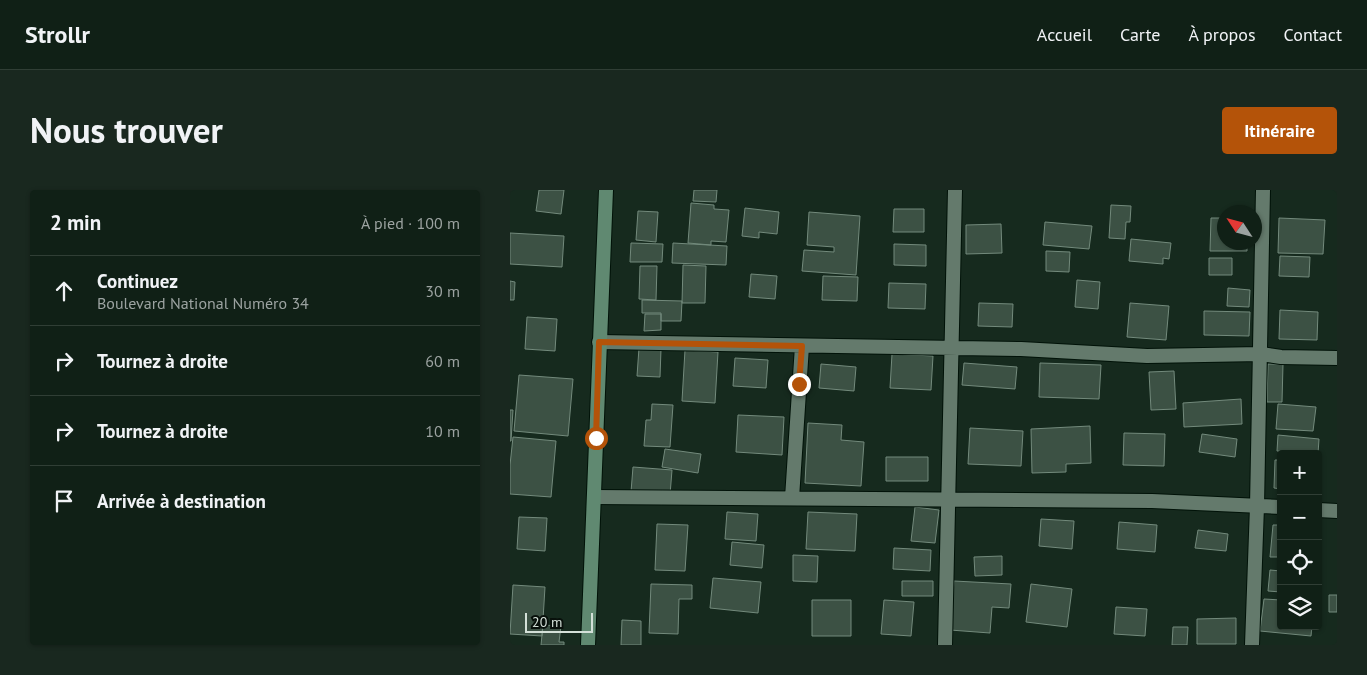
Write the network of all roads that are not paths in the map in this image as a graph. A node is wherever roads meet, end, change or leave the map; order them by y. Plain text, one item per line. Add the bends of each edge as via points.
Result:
1 (606, 190) edge
2 (955, 190) edge
3 (1263, 190) edge
4 (599, 342) junction
5 (802, 346) junction
6 (951, 347) junction
7 (1261, 354) junction
8 (1337, 358) edge
9 (594, 496) junction
10 (792, 498) junction
11 (949, 498) junction
12 (1257, 506) junction
13 (1277, 507) edge
14 (1322, 510) edge
15 (1337, 511) edge
16 (588, 645) edge
17 (945, 645) edge
18 (1252, 645) edge

1 - 4 main road
2 - 6 street
3 - 7 street
4 - 5 street
4 - 9 main road
5 - 6 street
5 - 10 street
6 - 7 street via 1147,356
6 - 11 street
7 - 8 street
7 - 12 street
9 - 10 street
9 - 16 main road
10 - 11 street
11 - 12 street
11 - 17 street
12 - 13 street
12 - 18 street
14 - 15 street

